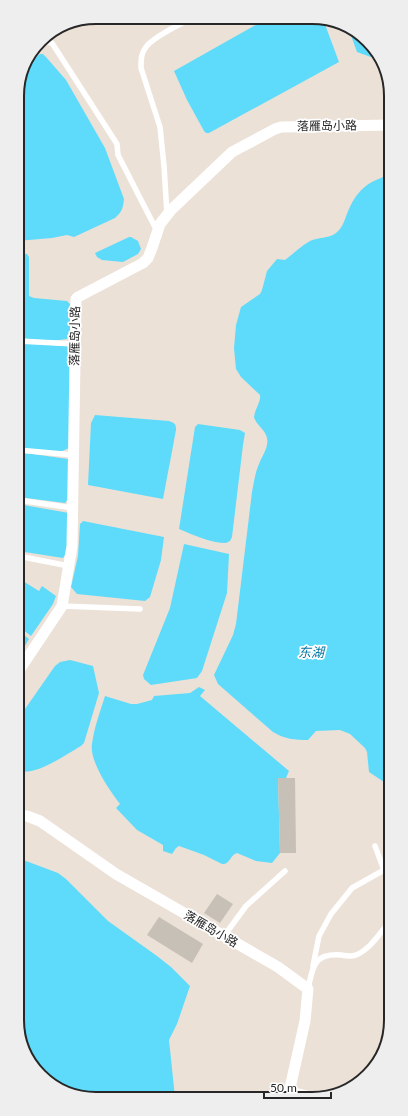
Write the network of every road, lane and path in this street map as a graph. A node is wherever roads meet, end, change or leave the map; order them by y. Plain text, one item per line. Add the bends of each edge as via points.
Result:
1 (182, 24) edge
2 (48, 42) edge
3 (384, 125) edge
4 (166, 215) junction
5 (157, 232) junction
6 (24, 341) edge
7 (75, 344) junction
8 (24, 451) edge
9 (74, 455) junction
10 (24, 501) edge
11 (74, 508) junction
12 (24, 557) edge
13 (69, 566) junction
14 (62, 606) junction
15 (140, 609) dead end
16 (24, 663) edge
17 (24, 816) edge
18 (375, 846) dead end
19 (285, 871) dead end
20 (384, 928) edge
21 (224, 936) junction
22 (313, 966) junction
23 (308, 989) junction
24 (288, 1092) edge

1 - 4 lane via 151,42 144,49 141,61 160,127
2 - 5 lane via 52,43 117,144 118,155
3 - 4 street, 落雁岛小路 via 288,126 275,129 232,152
4 - 5 street, 落雁岛小路
5 - 7 street, 落雁岛小路 via 148,258 143,263 76,299
6 - 7 lane
7 - 9 street, 落雁岛小路
8 - 9 lane
9 - 11 street, 落雁岛小路
10 - 11 lane
11 - 13 street, 落雁岛小路
12 - 13 lane
13 - 14 street, 落雁岛小路
14 - 15 lane
14 - 16 street, 落雁岛小路
17 - 21 street, 落雁岛小路 via 40,821 121,877
18 - 22 lane via 384,870 352,888 331,914 319,936
19 - 21 lane via 246,906
20 - 22 lane via 368,947 357,955 326,955
21 - 23 street, 落雁岛小路 via 278,967
22 - 23 lane
23 - 24 street via 305,1021

